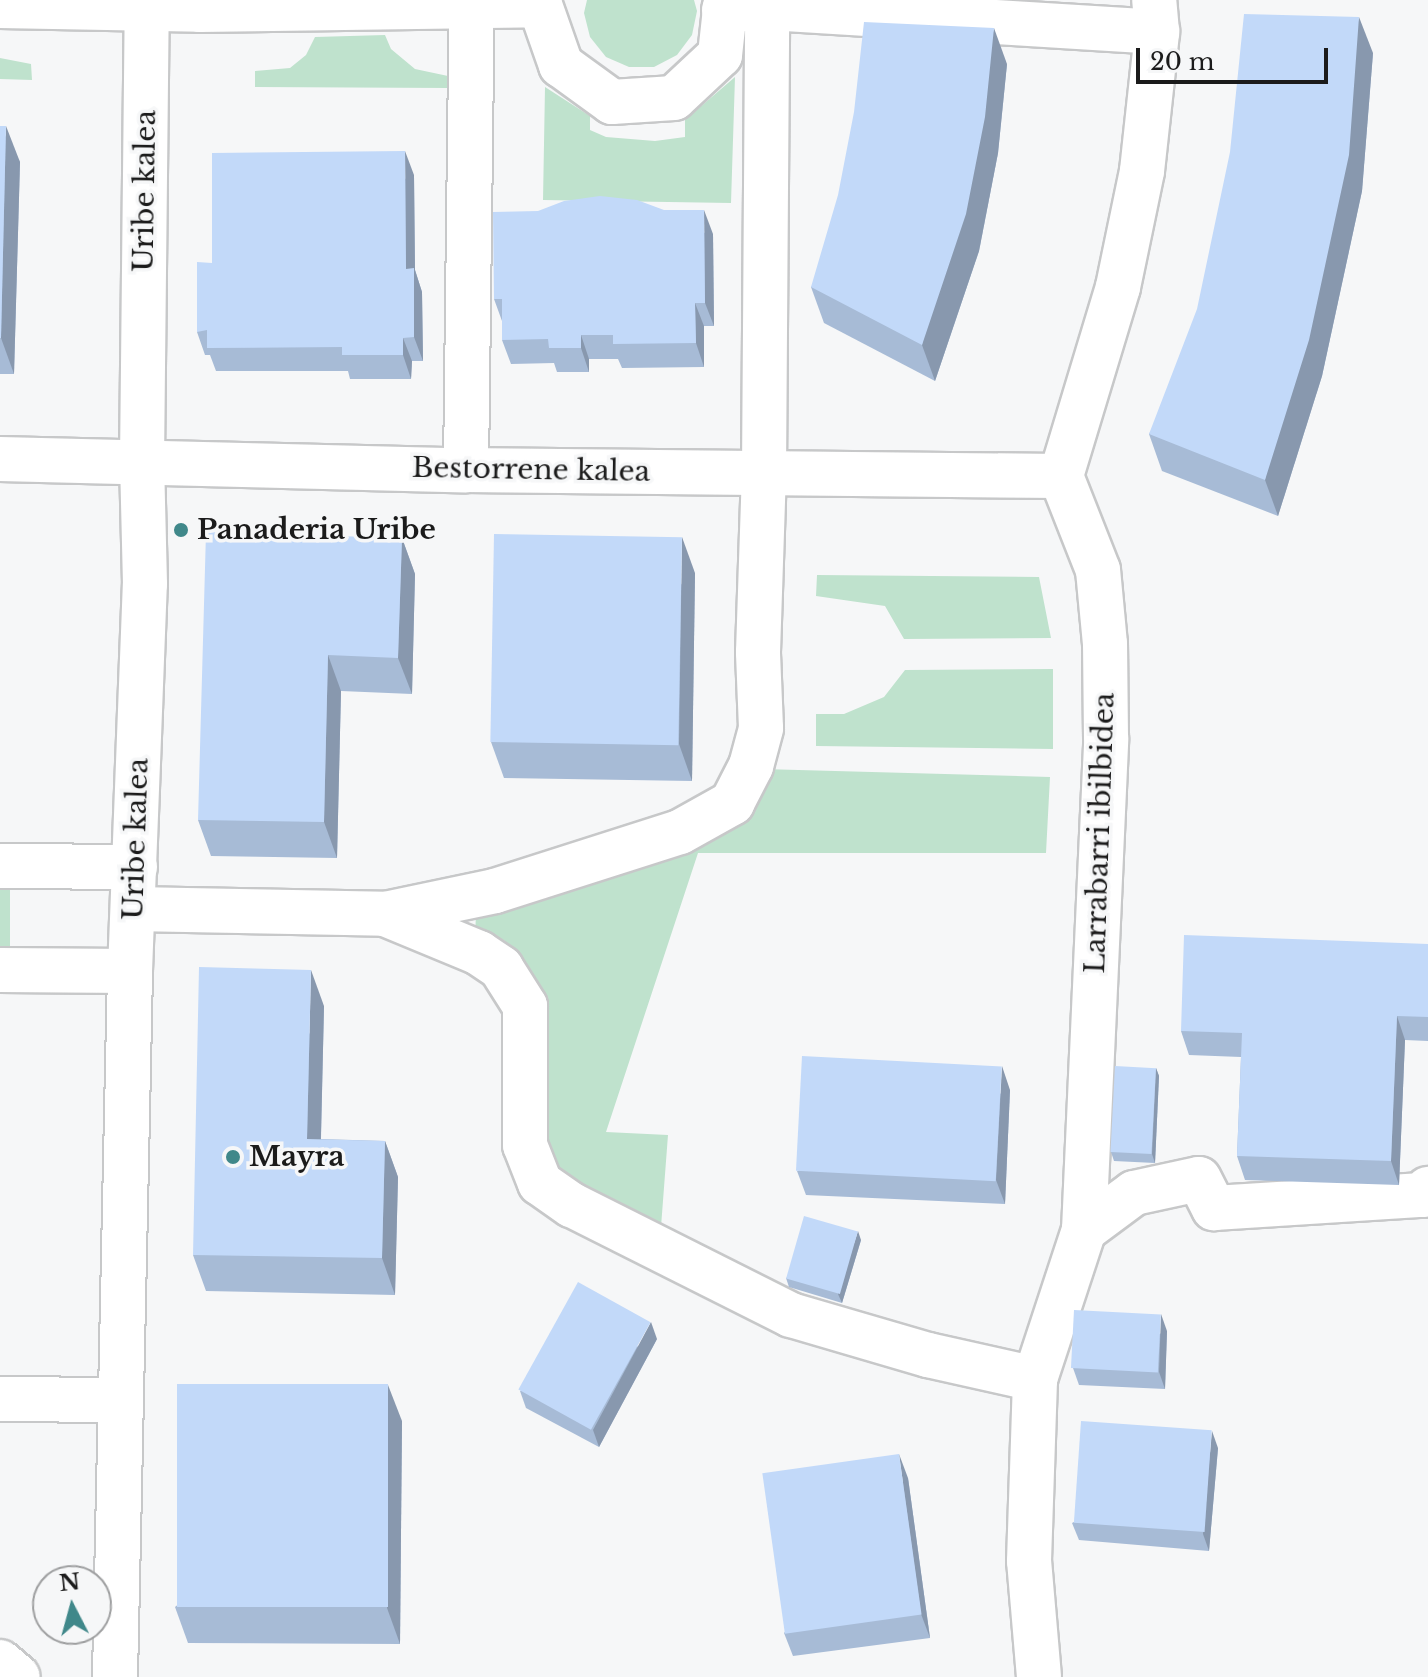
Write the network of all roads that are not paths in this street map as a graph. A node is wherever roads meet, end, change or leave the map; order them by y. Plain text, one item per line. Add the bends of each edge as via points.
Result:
1 (472, 3) edge
2 (541, 3) edge
3 (147, 4) edge
4 (746, 5) edge
5 (0, 6) edge
6 (1155, 16) edge
7 (0, 459) edge
8 (142, 462) junction
9 (466, 470) junction
10 (764, 473) junction
11 (1061, 476) junction
12 (0, 866) edge
13 (134, 888) junction
14 (385, 914) junction
15 (0, 970) edge
16 (130, 971) junction
17 (1428, 1189) edge
18 (1084, 1230) junction
19 (1035, 1379) junction
20 (0, 1399) edge
21 (121, 1400) junction
22 (0, 1662) edge
23 (18, 1677) edge
24 (115, 1677) edge
25 (1039, 1677) edge

1 - 2 street
1 - 3 street
1 - 9 street
2 - 4 street via 561,65 612,102 674,98 720,55
3 - 5 street
3 - 8 street, Uribe kalea
4 - 6 street
4 - 10 street
6 - 11 street via 1142,171 1118,287
7 - 8 street, Bestorrene kalea
8 - 9 street, Bestorrene kalea
8 - 13 street, Uribe kalea via 145,584
9 - 10 street, Bestorrene kalea
10 - 11 street, Bestorrene kalea
10 - 14 street via 761,728 751,766 732,803 666,837 495,891
11 - 18 street, Larrabarri ibilbidea via 1098,570 1105,644 1106,738
12 - 13 street
13 - 14 street
13 - 16 street, Uribe kalea
14 - 19 street via 479,953 501,968 525,1006 525,1145 540,1183 572,1205 791,1315
15 - 16 street
16 - 21 street, Uribe kalea
17 - 18 street via 1423,1195 1214,1208 1199,1179 1134,1193
18 - 19 street, Larrabarri ibilbidea
19 - 25 street, Larrabarri ibilbidea via 1029,1561
20 - 21 street
21 - 24 street, Uribe kalea
22 - 23 street

